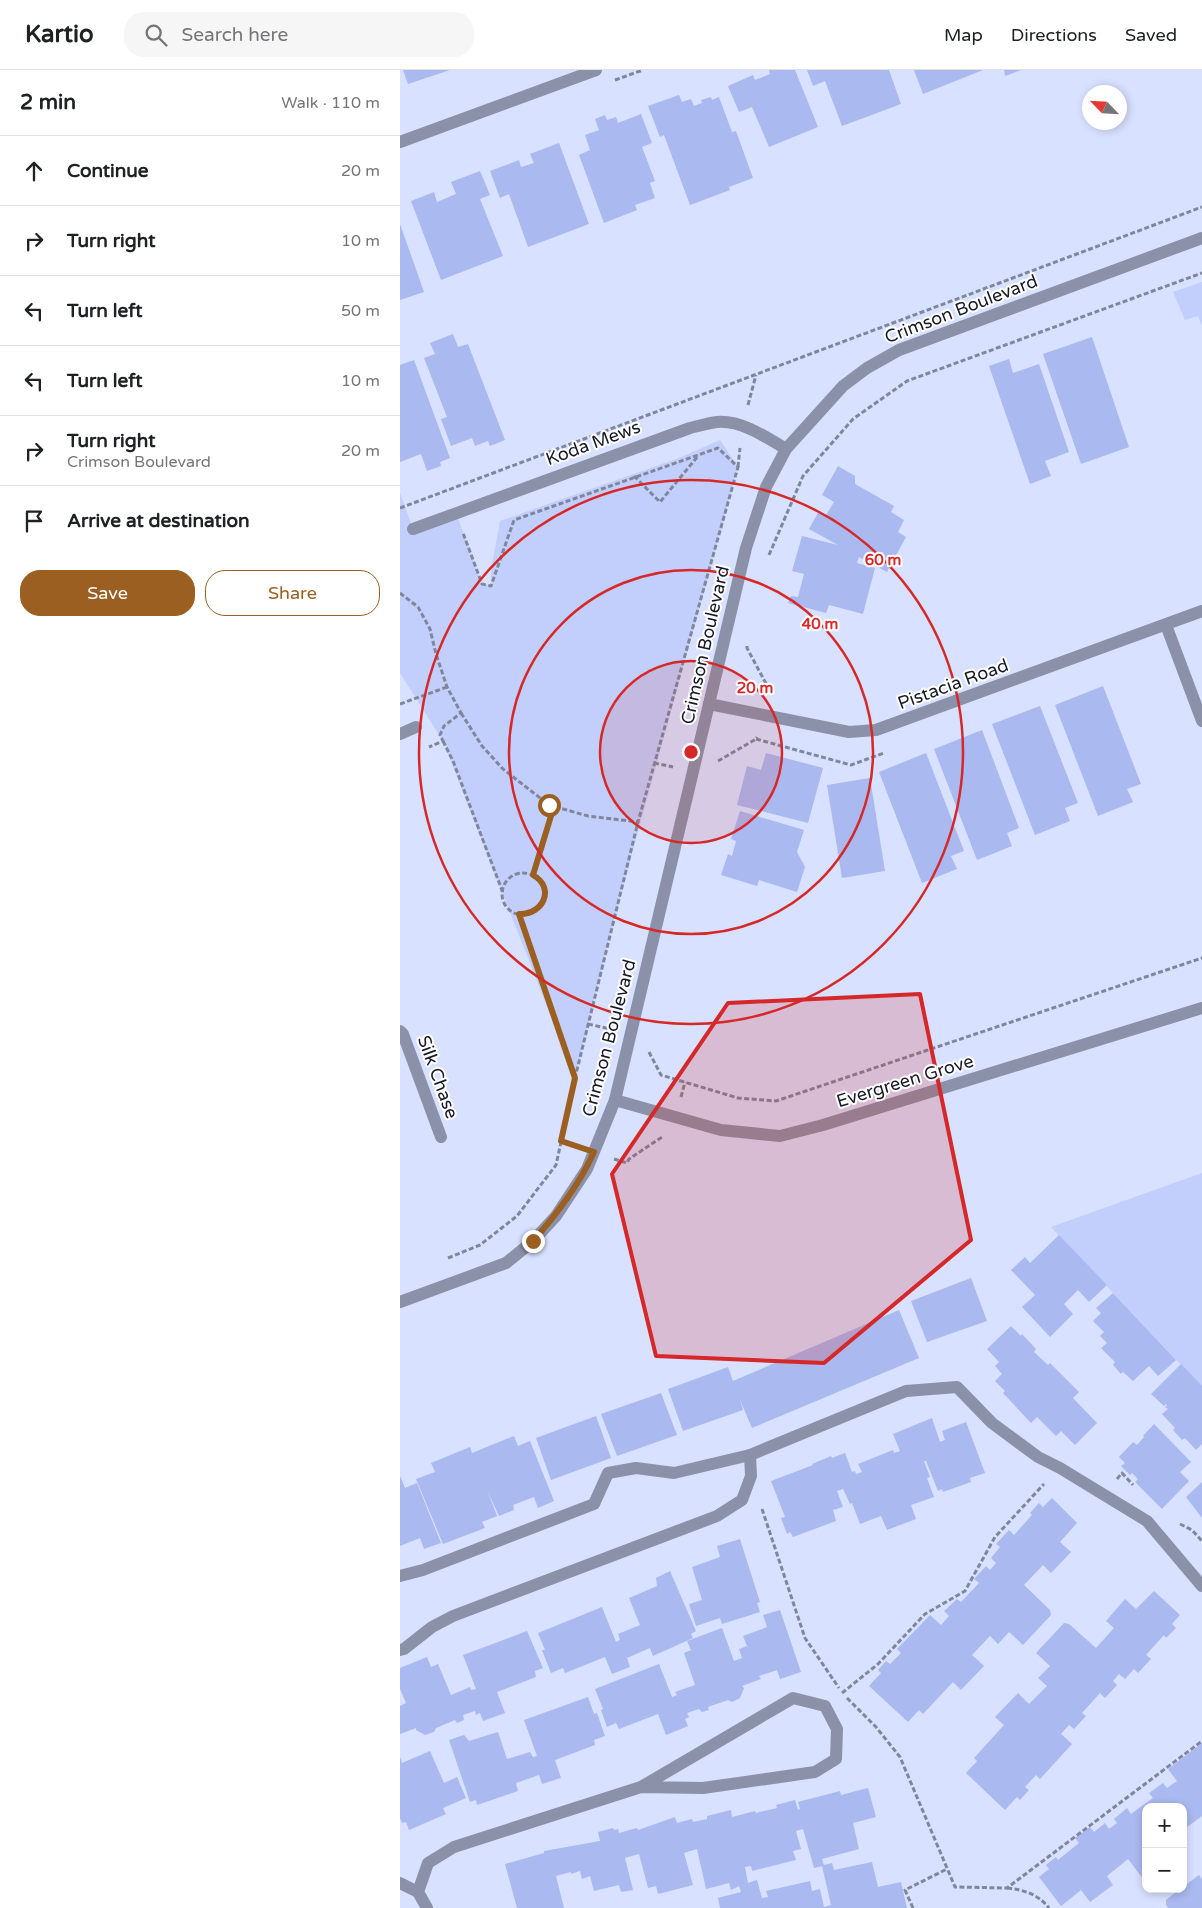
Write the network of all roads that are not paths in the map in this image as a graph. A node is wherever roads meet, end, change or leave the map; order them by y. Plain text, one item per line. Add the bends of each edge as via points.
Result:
1 (596, 70) edge
2 (400, 142) edge
3 (1202, 238) edge
4 (786, 449) junction
5 (412, 529) dead end
6 (1202, 611) edge
7 (1166, 625) junction
8 (709, 704) junction
9 (1202, 721) edge
10 (416, 727) dead end
11 (400, 734) edge
12 (1202, 1008) edge
13 (400, 1031) edge
14 (615, 1100) junction
15 (441, 1137) dead end
16 (400, 1302) edge
17 (750, 1455) junction
18 (400, 1576) edge
19 (1202, 1586) edge
20 (400, 1650) edge
21 (641, 1787) junction
22 (400, 1883) edge
23 (418, 1892) junction
24 (426, 1908) edge

1 - 2 street
3 - 4 street, Crimson Boulevard via 899,350 843,386
4 - 5 street, Koda Mews via 742,426 718,422 690,428 612,455
4 - 8 street, Crimson Boulevard via 766,487 746,548
6 - 7 street, Pistacia Road
7 - 8 street, Pistacia Road via 876,730 849,732
7 - 9 street
8 - 14 street, Crimson Boulevard
10 - 11 street
12 - 14 street, Evergreen Grove via 780,1136 721,1130
13 - 15 street, Silk Chase
14 - 16 street, Crimson Boulevard via 587,1169 556,1216 533,1241 506,1263
17 - 18 street via 674,1473 636,1468 608,1473 594,1504 424,1570
17 - 19 street via 906,1391 957,1386 992,1423 1038,1457 1147,1521
17 - 20 street via 751,1476 742,1500 717,1516 453,1616
21 - 21 street via 703,1788 815,1772 836,1759 837,1729 825,1706 793,1698
21 - 23 street via 454,1847 428,1863
22 - 23 street
23 - 24 street

